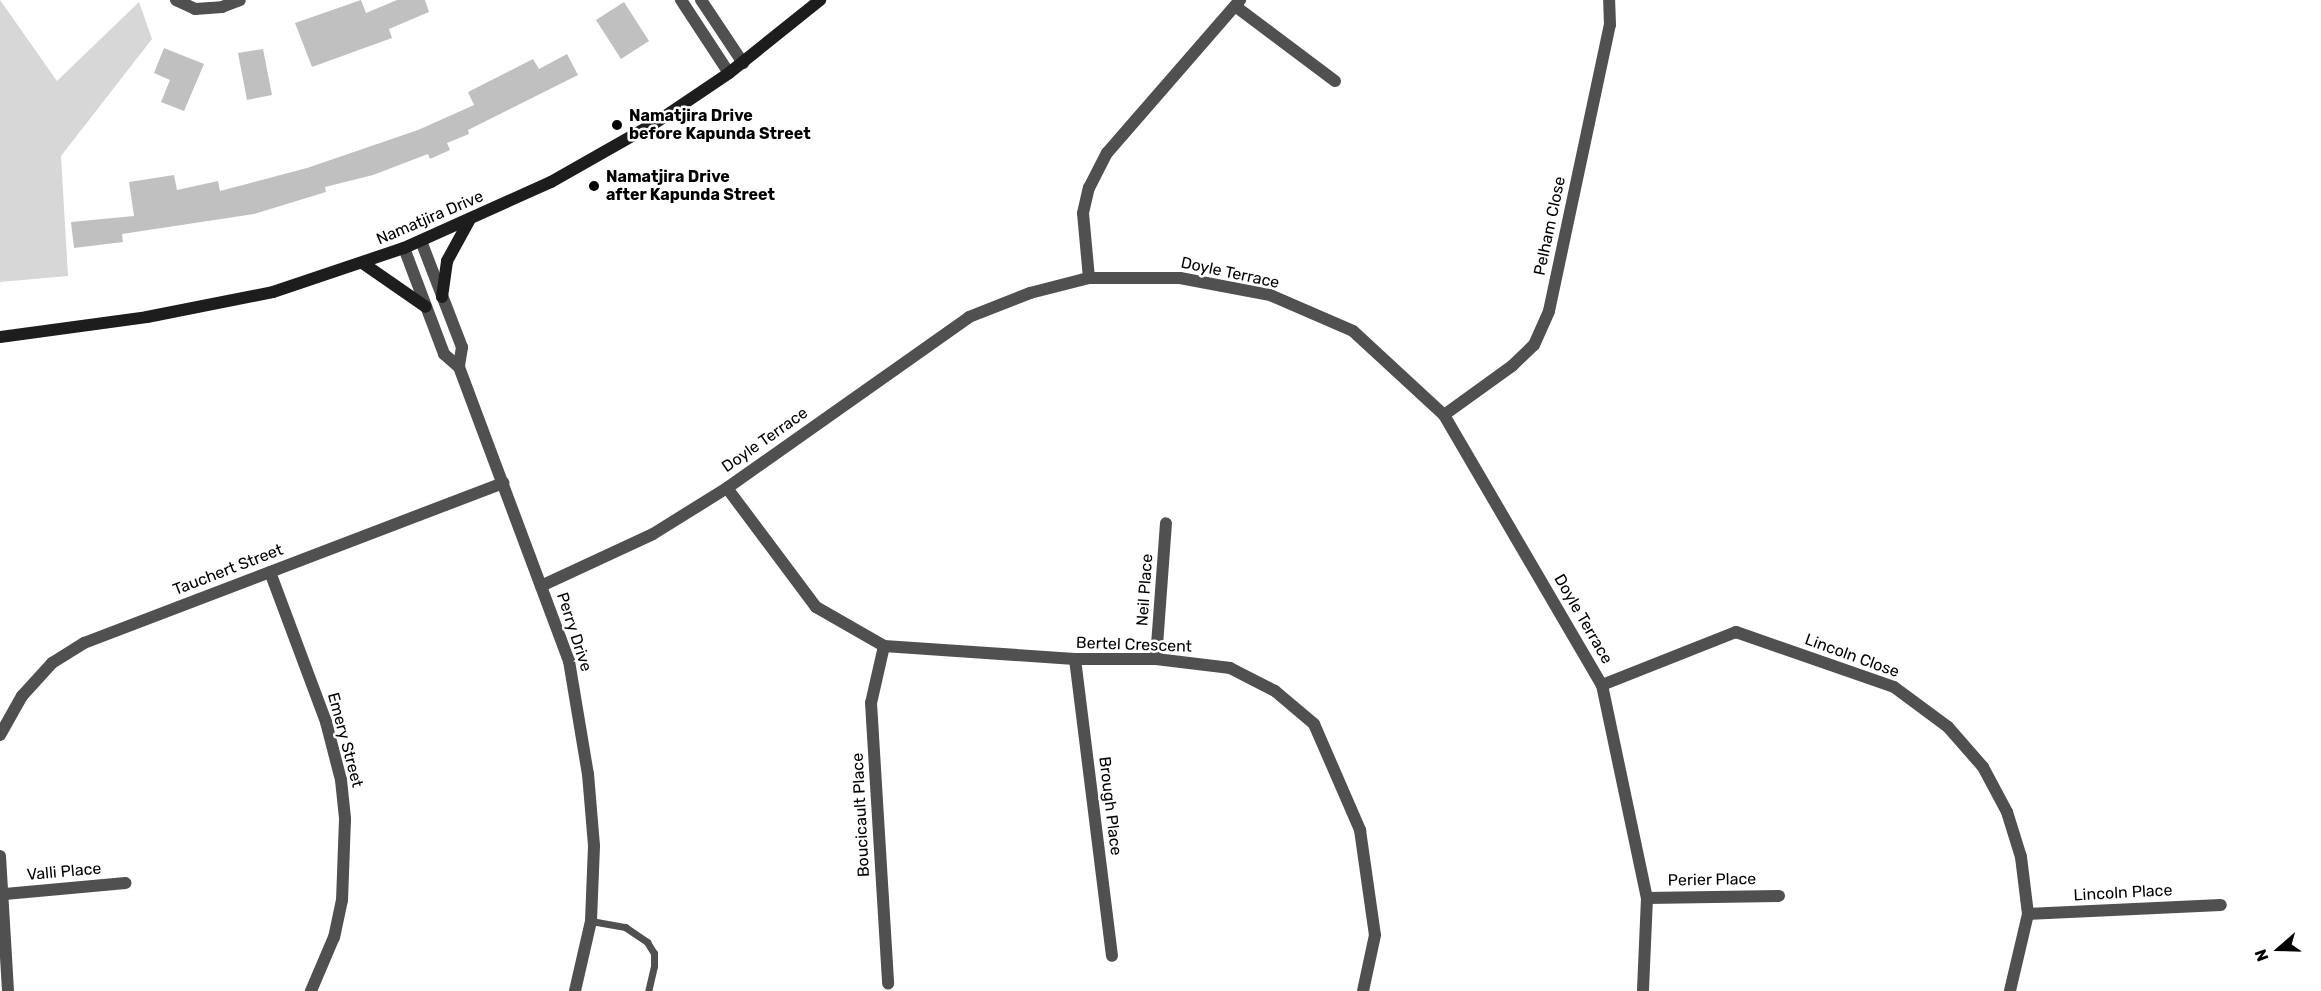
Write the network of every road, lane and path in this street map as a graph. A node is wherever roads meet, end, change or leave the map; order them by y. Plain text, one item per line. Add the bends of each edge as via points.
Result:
1 (176, 0) edge
2 (240, 0) edge
3 (681, 0) edge
4 (701, 0) edge
5 (820, 0) edge
6 (1609, 0) edge
7 (1238, 3) edge
8 (743, 63) junction
9 (729, 73) junction
10 (1335, 81) dead end
11 (469, 221) junction
12 (421, 241) junction
13 (404, 248) junction
14 (364, 264) junction
15 (1089, 278) junction
16 (442, 297) junction
17 (426, 307) junction
18 (0, 337) edge
19 (459, 367) junction
20 (1444, 415) junction
21 (503, 483) junction
22 (726, 488) junction
23 (1166, 523) dead end
24 (270, 572) junction
25 (541, 586) junction
26 (884, 646) junction
27 (1075, 659) junction
28 (1156, 659) junction
29 (1602, 685) junction
30 (1, 728) edge
31 (0, 856) edge
32 (126, 883) dead end
33 (5, 894) junction
34 (1779, 896) dead end
35 (1647, 898) junction
36 (2221, 905) dead end
37 (2028, 915) junction
38 (591, 921) junction
39 (1112, 956) dead end
40 (888, 983) dead end
41 (8, 991) edge
42 (311, 991) edge
43 (575, 991) edge
44 (648, 991) edge
45 (1363, 991) edge
46 (1643, 991) edge
47 (2010, 991) edge

1 - 2 street via 195,9 222,7
3 - 9 street
4 - 8 street
5 - 8 main road, Namatjira Drive
6 - 20 street, Pelham Close via 1610,25 1549,311 1534,345 1512,366
7 - 10 street
7 - 15 street via 1107,153 1089,188 1083,213
8 - 9 main road, Namatjira Drive
9 - 11 main road, Namatjira Drive via 626,140
11 - 12 main road, Namatjira Drive
11 - 16 main road via 447,261
12 - 13 main road, Namatjira Drive
12 - 16 street, Perry Drive
13 - 14 main road, Namatjira Drive
13 - 17 street, Perry Drive
14 - 17 main road
14 - 18 main road, Namatjira Drive via 273,292 147,317
15 - 20 street, Doyle Terrace via 1180,278 1270,295 1353,331
15 - 22 street, Doyle Terrace via 1030,293 969,316
16 - 19 street, Perry Drive via 462,347
17 - 19 street, Perry Drive via 444,354
19 - 21 street, Perry Drive
20 - 29 street, Doyle Terrace
21 - 24 street, Tauchert Street
21 - 25 street, Perry Drive
22 - 25 street, Doyle Terrace via 653,534
22 - 26 street, Bertel Crescent via 816,607
23 - 28 street, Neil Place
24 - 30 street, Tauchert Street via 84,643 52,663 22,696
24 - 42 street, Emery Street via 326,722 341,780 345,819 342,900 333,937
25 - 38 street, Perry Drive via 569,661 588,774 594,846
26 - 27 street, Bertel Crescent
26 - 40 street, Boucicault Place via 871,703
27 - 28 street, Bertel Crescent
27 - 39 street, Brough Place
28 - 45 street, Bertel Crescent via 1230,668 1275,692 1314,724 1360,830 1375,935
29 - 35 street, Doyle Terrace
29 - 37 street, Lincoln Close via 1736,632 1894,687 1948,727 1983,767 2014,834
31 - 33 street
32 - 33 street, Valli Place
33 - 41 street
34 - 35 street, Perier Place
35 - 46 street, Doyle Terrace
36 - 37 street, Lincoln Place
37 - 47 street, Lincoln Close
38 - 43 street, Perry Drive
38 - 44 lane via 625,927 647,942 654,952

